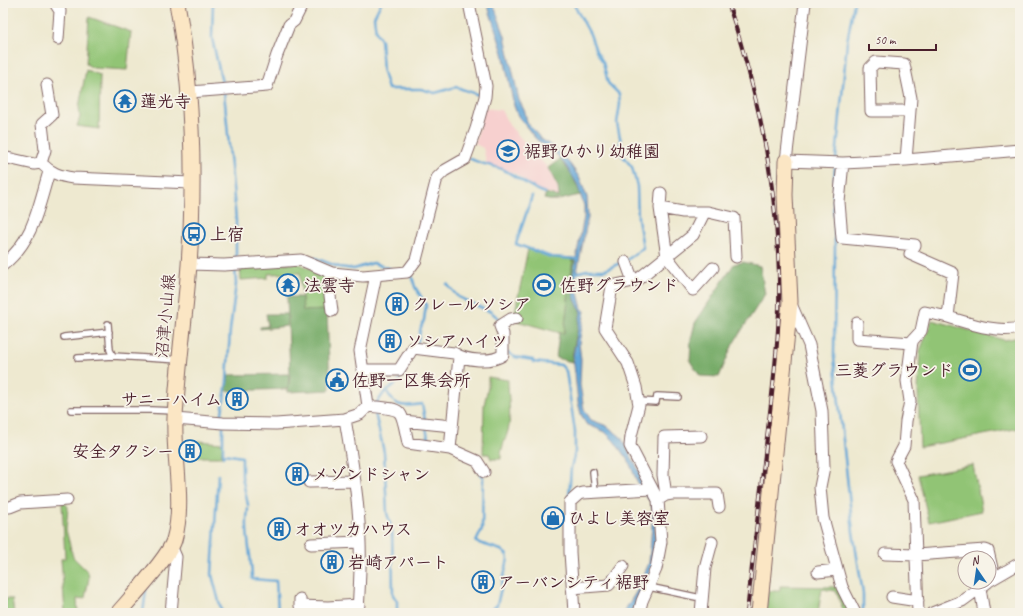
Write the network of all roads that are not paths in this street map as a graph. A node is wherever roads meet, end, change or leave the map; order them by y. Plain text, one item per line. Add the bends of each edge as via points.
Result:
1 (55, 3) edge
2 (177, 3) edge
3 (303, 3) edge
4 (469, 3) edge
5 (805, 3) edge
6 (58, 38) dead end
7 (47, 84) dead end
8 (190, 92) junction
9 (909, 111) junction
10 (1020, 150) edge
11 (3, 157) edge
12 (906, 160) junction
13 (786, 161) junction
14 (41, 163) junction
15 (843, 163) junction
16 (49, 172) junction
17 (191, 183) junction
18 (661, 193) dead end
19 (660, 208) junction
20 (704, 212) junction
21 (667, 257) junction
22 (736, 257) dead end
23 (626, 262) dead end
24 (189, 264) junction
25 (3, 265) edge
26 (713, 268) dead end
27 (332, 273) junction
28 (376, 275) junction
29 (633, 281) junction
30 (790, 302) junction
31 (332, 311) dead end
32 (948, 317) junction
33 (517, 318) dead end
34 (857, 322) dead end
35 (108, 324) dead end
36 (1020, 328) edge
37 (109, 332) junction
38 (64, 336) dead end
39 (912, 343) junction
40 (113, 356) junction
41 (459, 357) junction
42 (78, 358) dead end
43 (180, 360) junction
44 (362, 370) junction
45 (678, 396) dead end
46 (639, 401) junction
47 (368, 406) junction
48 (71, 410) dead end
49 (402, 412) junction
50 (175, 415) junction
51 (345, 419) junction
52 (452, 426) junction
53 (701, 436) dead end
54 (450, 449) junction
55 (484, 472) dead end
56 (593, 472) dead end
57 (355, 481) junction
58 (309, 482) dead end
59 (652, 489) junction
60 (595, 492) junction
61 (66, 500) dead end
62 (659, 503) junction
63 (3, 507) edge
64 (719, 507) dead end
65 (360, 542) junction
66 (712, 542) dead end
67 (311, 544) dead end
68 (172, 548) junction
69 (957, 552) edge
70 (885, 554) dead end
71 (916, 556) junction
72 (1020, 562) edge
73 (623, 566) dead end
74 (837, 570) junction
75 (818, 572) dead end
76 (997, 576) edge
77 (649, 587) junction
78 (572, 588) junction
79 (977, 590) edge
80 (987, 590) edge
81 (696, 597) dead end
82 (892, 597) dead end
83 (300, 599) dead end
84 (918, 601) junction
85 (358, 609) edge
86 (118, 613) edge
87 (171, 613) edge
88 (574, 613) edge
89 (639, 613) edge
90 (701, 613) edge
91 (759, 613) edge
92 (855, 613) edge
93 (918, 613) edge
94 (932, 613) edge
95 (984, 613) edge

1 - 6 street via 60,11
2 - 8 main road, 沼津小山線 via 186,50
3 - 8 street via 294,21 289,25 267,86
4 - 28 street via 486,86 470,150 465,159 437,178 413,267 407,272
5 - 13 street
7 - 14 street via 52,115 42,124 45,150
8 - 17 main road, 沼津小山線
9 - 9 street via 911,98 904,64 876,62 870,68 871,111
9 - 12 street
10 - 12 street
11 - 14 street via 34,164
12 - 15 street
13 - 15 street
13 - 30 main road
14 - 16 street
15 - 32 street via 839,202 842,238 914,246 910,254 953,273
16 - 17 street via 74,178
16 - 25 street via 32,231 12,258
17 - 24 main road, 沼津小山線
18 - 19 street
19 - 20 street
19 - 21 street
20 - 21 street via 693,235
20 - 22 street via 734,218
21 - 26 street via 693,290
21 - 29 street
23 - 29 street
24 - 27 street via 224,265 300,260
24 - 43 main road, 沼津小山線
27 - 28 street
27 - 31 street via 329,288
28 - 44 street via 360,351
29 - 46 street via 612,286 605,328 628,363
30 - 74 street via 809,345 817,378 822,410 824,467 820,487 821,499 823,518
30 - 91 main road
32 - 36 street via 987,328
32 - 39 street via 925,312 921,331
33 - 41 street via 500,326 503,334 503,355 492,360
34 - 39 street via 857,339
35 - 37 lane
37 - 38 lane
37 - 40 lane
39 - 71 street via 906,382 910,401 904,446 896,461 914,500
40 - 42 lane
40 - 43 lane
41 - 44 street via 454,353 418,348 399,370
41 - 52 street
43 - 50 main road, 沼津小山線
44 - 47 street
45 - 46 lane via 656,396 656,402
46 - 59 street via 630,446
47 - 49 street via 398,409
47 - 51 street via 360,414
48 - 50 lane
49 - 52 street
49 - 54 street via 408,447
50 - 51 street via 223,423 276,424
50 - 68 main road, 沼津小山線 via 178,525
51 - 57 street
52 - 54 street
53 - 62 street via 664,437 664,475
54 - 55 street via 477,461
56 - 60 lane
57 - 58 street
57 - 65 street
59 - 60 street
59 - 62 street
60 - 78 street via 579,494 570,502
61 - 63 street via 20,503
62 - 64 street via 717,494
62 - 77 street via 656,529 661,542
65 - 67 street
65 - 85 street
66 - 90 street via 705,568
68 - 86 main road, 沼津小山線
68 - 87 street via 176,557
69 - 71 street
70 - 71 street
71 - 84 street
72 - 76 street
73 - 78 street via 609,585
74 - 75 street
74 - 92 street
77 - 81 lane
77 - 89 street
78 - 88 street
79 - 94 street via 962,601
80 - 95 street
82 - 84 street
83 - 85 street via 300,606
84 - 93 street

